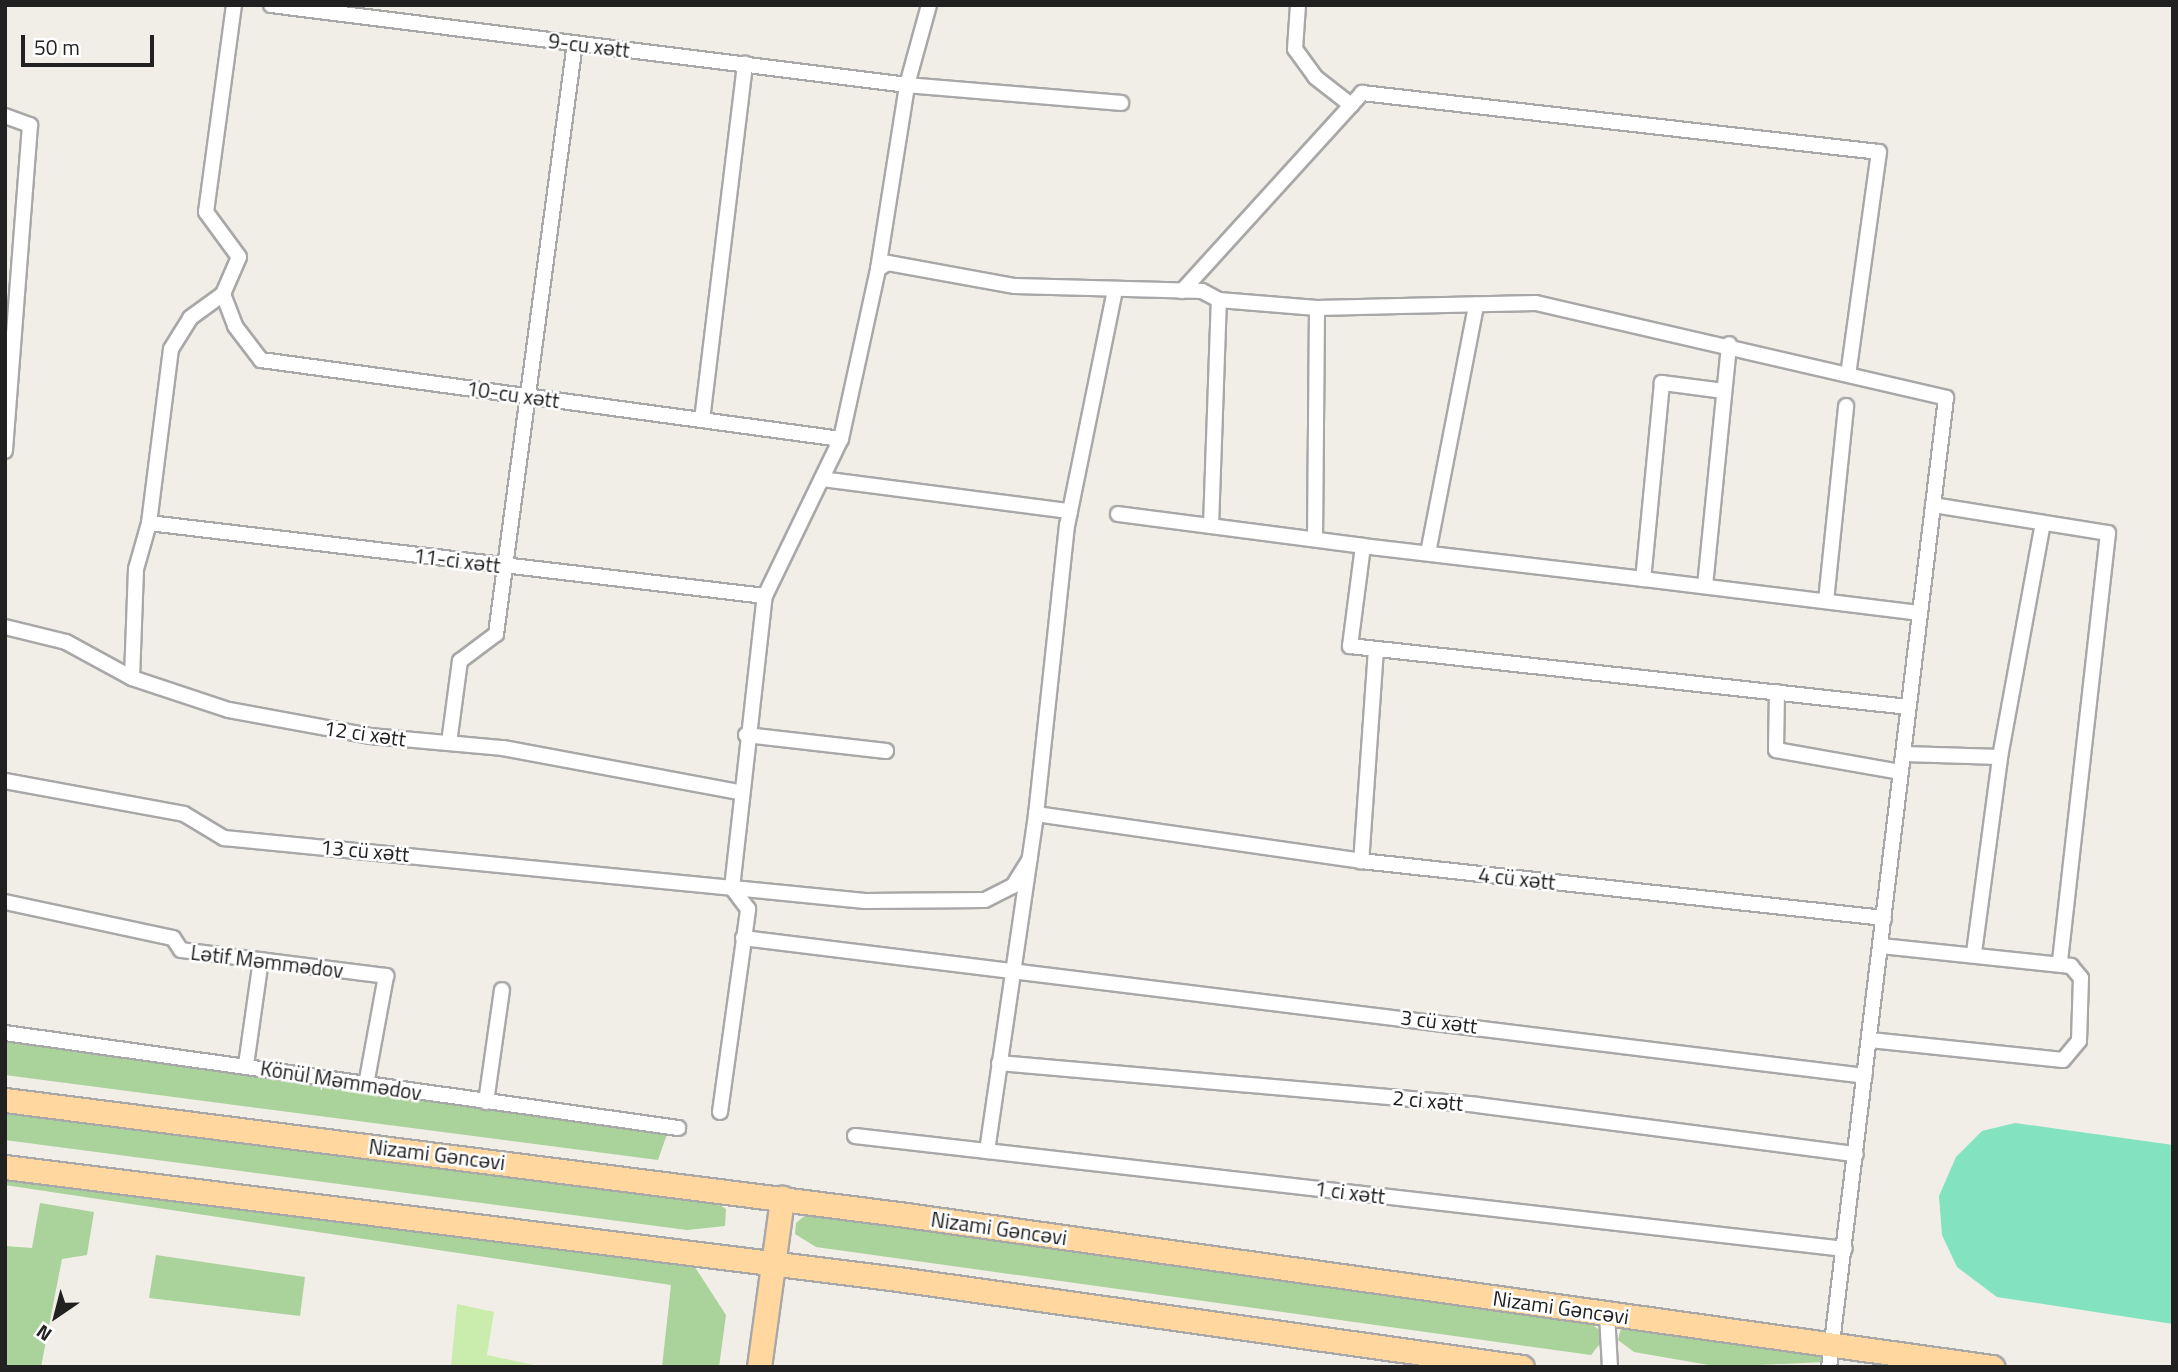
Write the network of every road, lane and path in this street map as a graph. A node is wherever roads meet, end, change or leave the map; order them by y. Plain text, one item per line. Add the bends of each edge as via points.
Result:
1 (234, 5) edge
2 (271, 5) edge
3 (929, 5) edge
4 (1298, 5) edge
5 (575, 43) junction
6 (745, 64) junction
7 (907, 85) junction
8 (1121, 103) dead end
9 (1351, 105) junction
10 (5, 116) edge
11 (878, 269) junction
12 (1115, 290) junction
13 (1182, 291) junction
14 (223, 294) junction
15 (1219, 300) junction
16 (1476, 305) junction
17 (1317, 308) junction
18 (1729, 344) junction
19 (1848, 374) junction
20 (1724, 391) junction
21 (532, 396) junction
22 (1846, 406) dead end
23 (702, 420) junction
24 (841, 439) junction
25 (5, 451) edge
26 (822, 479) junction
27 (1933, 505) junction
28 (1070, 511) junction
29 (1118, 514) dead end
30 (149, 523) junction
31 (2043, 523) junction
32 (1211, 526) junction
33 (1315, 540) junction
34 (1363, 546) junction
35 (1428, 553) junction
36 (504, 565) junction
37 (1643, 579) junction
38 (1705, 586) junction
39 (765, 596) junction
40 (1826, 601) junction
41 (1920, 612) junction
42 (5, 627) edge
43 (1376, 649) junction
44 (131, 678) junction
45 (1777, 692) junction
46 (1909, 707) junction
47 (746, 735) junction
48 (449, 743) junction
49 (886, 751) dead end
50 (1903, 754) junction
51 (2000, 757) junction
52 (1901, 772) junction
53 (5, 781) edge
54 (738, 792) junction
55 (1037, 814) junction
56 (1029, 860) junction
57 (1361, 861) junction
58 (733, 888) junction
59 (5, 902) edge
60 (1884, 918) junction
61 (743, 938) junction
62 (1881, 946) junction
63 (1974, 954) junction
64 (261, 960) junction
65 (2060, 964) junction
66 (1014, 967) junction
67 (502, 990) dead end
68 (5, 1033) edge
69 (1870, 1040) junction
70 (999, 1063) junction
71 (246, 1065) junction
72 (1865, 1076) junction
73 (366, 1085) junction
74 (5, 1100) edge
75 (486, 1102) junction
76 (720, 1112) dead end
77 (678, 1128) dead end
78 (855, 1136) dead end
79 (987, 1151) junction
80 (1856, 1154) junction
81 (5, 1167) edge
82 (782, 1198) junction
83 (1845, 1249) junction
84 (773, 1266) junction
85 (1607, 1314) junction
86 (1831, 1356) edge
87 (759, 1367) edge
88 (1522, 1367) edge
89 (1610, 1367) edge
90 (1992, 1367) edge

1 - 14 street via 206,212 231,239 239,257
2 - 5 street, 9-cu xətt
3 - 7 street
4 - 9 street via 1295,49 1315,77
5 - 6 street, 9-cu xətt
5 - 21 street
6 - 7 street, 9-cu xətt
6 - 23 street
7 - 8 street, 9-cu xətt
7 - 11 street
9 - 13 street
9 - 19 street via 1362,93 1879,152
10 - 25 street via 30,125
11 - 12 street via 888,263 1014,286
11 - 24 street
12 - 13 street
12 - 28 street
13 - 15 street via 1202,291
14 - 21 street, 10-cu xətt via 234,326 261,360
14 - 30 street via 190,318 171,349
15 - 17 street
15 - 32 street
16 - 17 street
16 - 18 street via 1536,303
16 - 35 street
17 - 33 street
18 - 19 street
18 - 20 street
19 - 27 street via 1946,398
20 - 37 street via 1662,383
20 - 38 street
21 - 23 street, 10-cu xətt
21 - 36 street
22 - 40 street
23 - 24 street, 10-cu xətt
24 - 26 street
26 - 28 street
26 - 39 street
27 - 31 street
27 - 41 street
28 - 55 street
29 - 32 street
30 - 36 street, 11-ci xətt
30 - 44 street via 136,569
31 - 51 street
31 - 65 street via 2108,533
32 - 33 street
33 - 34 street
34 - 35 street
34 - 43 street via 1350,646
35 - 37 street
36 - 39 street, 11-ci xətt
36 - 48 street via 496,634 460,661 454,680
37 - 38 street
38 - 40 street
39 - 47 street
40 - 41 street
41 - 46 street
42 - 44 street, 12 ci xətt via 66,642
43 - 45 street
43 - 57 street
44 - 48 street, 12 ci xətt via 229,709
45 - 46 street
45 - 52 street via 1776,750
46 - 50 street
47 - 49 street
47 - 54 street
48 - 54 street, 12 ci xətt
50 - 51 street
50 - 52 street
51 - 63 street
52 - 60 street
53 - 58 street, 13 cü xətt via 184,814 224,838
54 - 58 street
55 - 56 street
55 - 57 street, 4 cü xətt
56 - 58 street, 13 cü xətt via 1013,886 985,900 865,901
56 - 66 street
57 - 60 street, 4 cü xətt
58 - 61 street via 748,909
59 - 64 street, Lətif Məmmədov via 173,938 181,950
60 - 62 street
61 - 66 street, 3 cü xətt
61 - 76 street
62 - 63 street
62 - 69 street
63 - 65 street
64 - 71 street
64 - 73 street, Lətif Məmmədov via 386,976
65 - 69 street via 2081,978 2079,1041 2063,1060
66 - 70 street
66 - 72 street, 3 cü xətt
67 - 75 street
68 - 71 street, Könül Məmmədov
69 - 72 street
70 - 79 street
70 - 80 street, 2 ci xətt via 1477,1104
71 - 73 street, Könül Məmmədov
72 - 80 street
73 - 75 street, Könül Məmmədov
74 - 82 main road, Nizami Gəncəvi
75 - 77 street, Könül Məmmədov
78 - 79 street, 1 ci xətt
79 - 83 street, 1 ci xətt
80 - 83 street
81 - 84 main road
82 - 84 main road
82 - 85 main road, Nizami Gəncəvi
83 - 86 street
84 - 87 main road
84 - 88 main road
85 - 86 main road, Nizami Gəncəvi
85 - 89 street
86 - 90 main road, Nizami Gəncəvi

